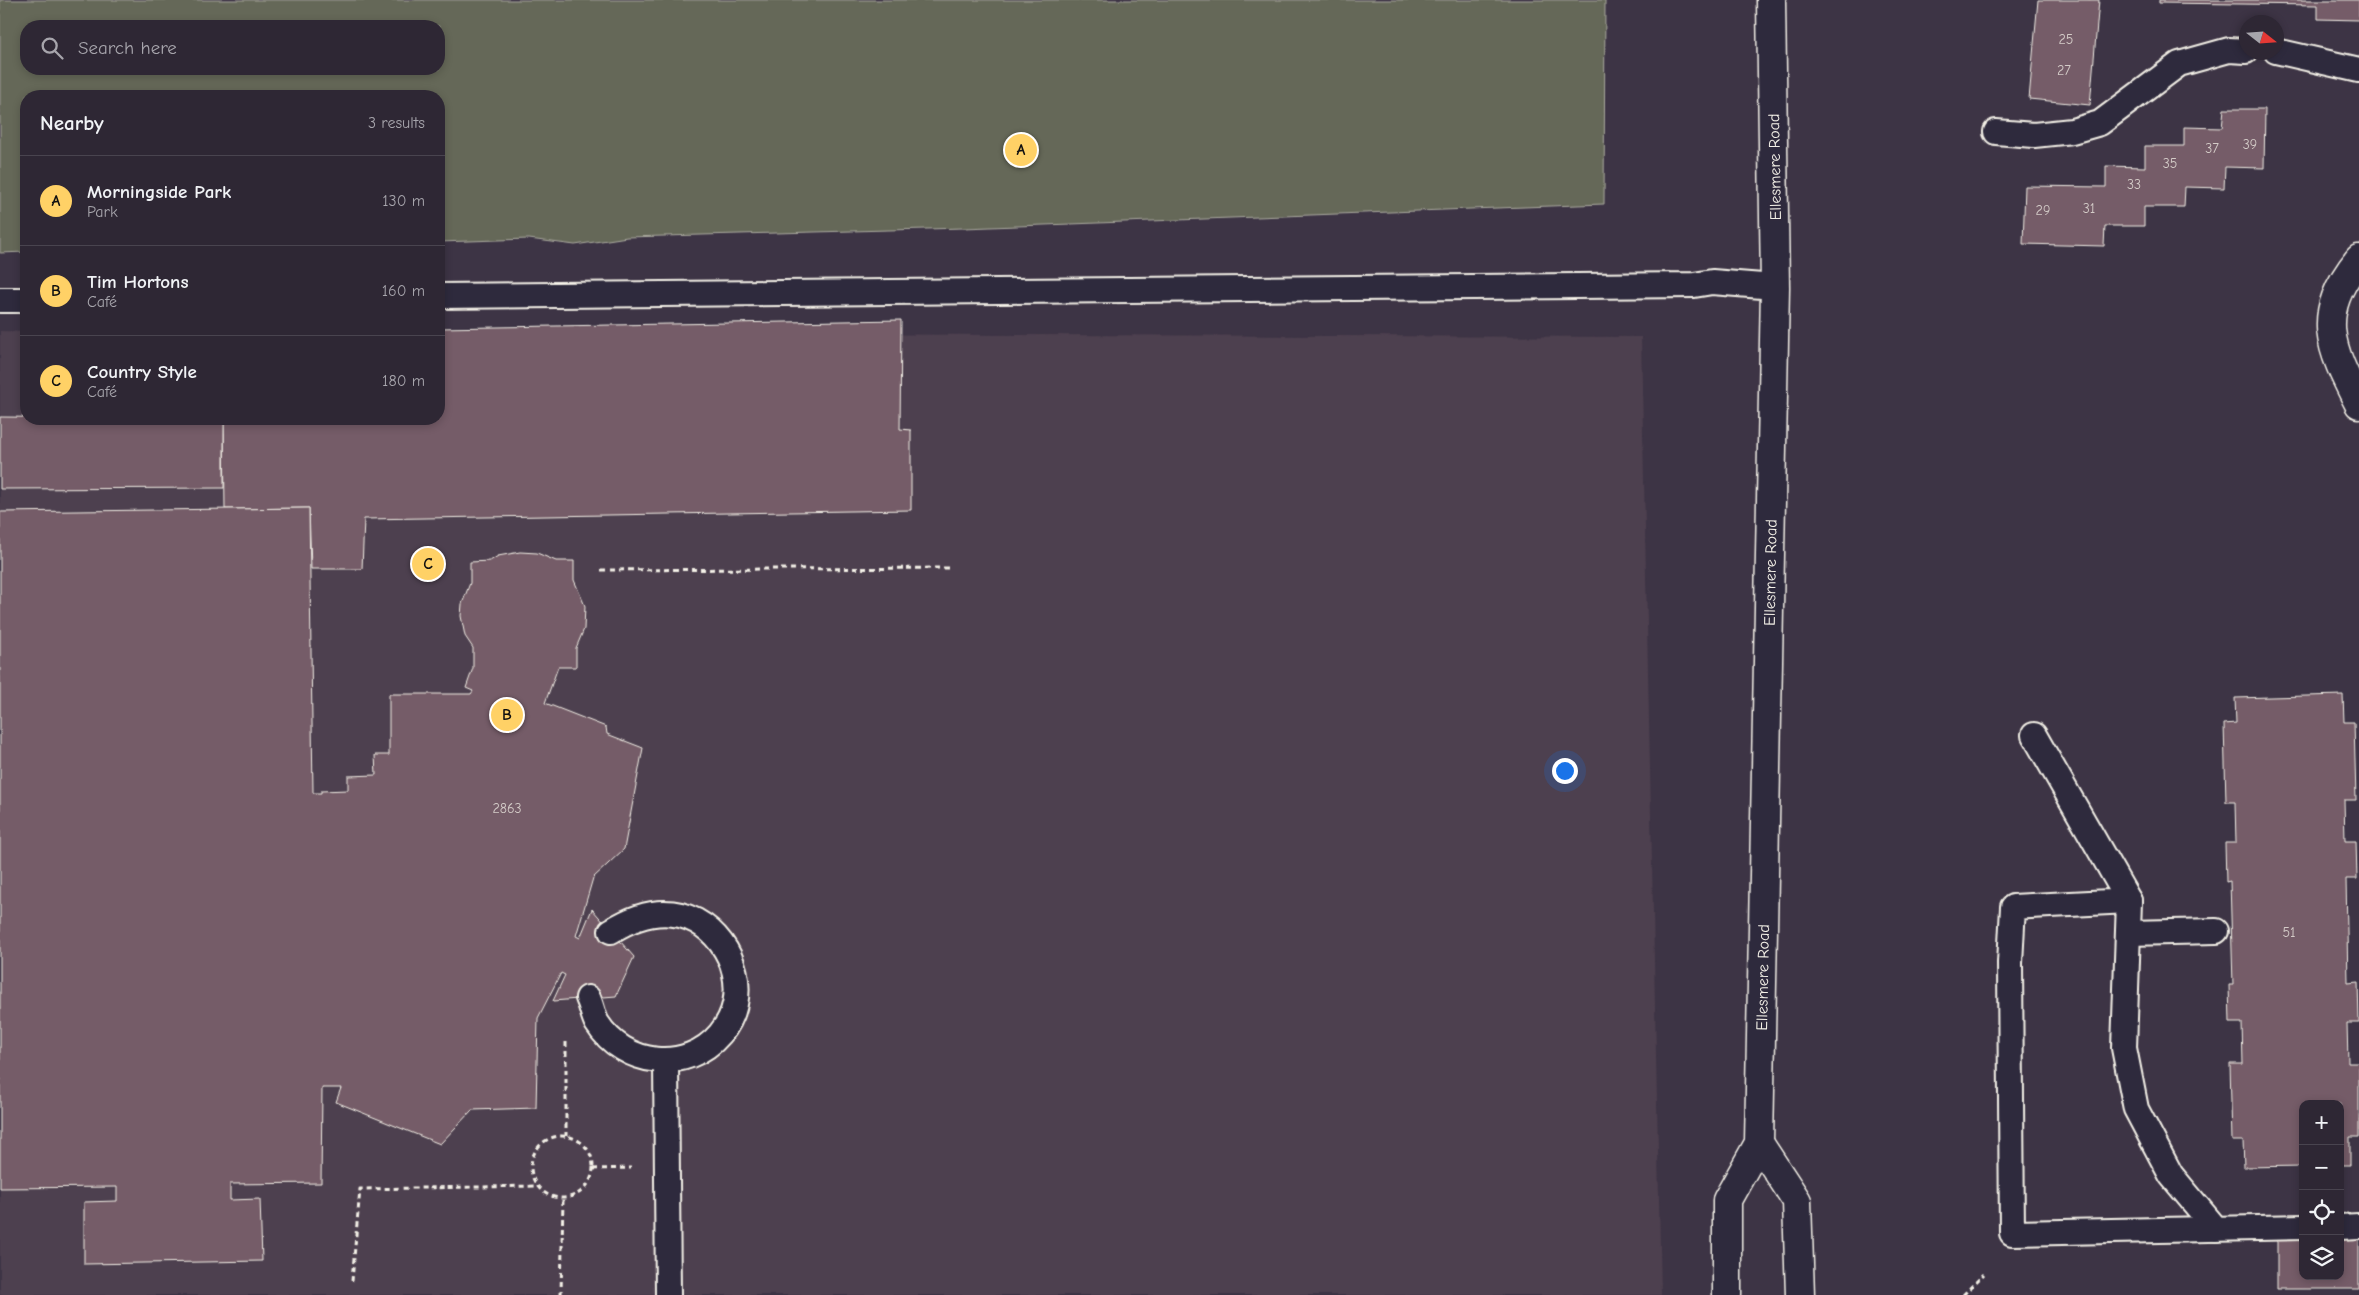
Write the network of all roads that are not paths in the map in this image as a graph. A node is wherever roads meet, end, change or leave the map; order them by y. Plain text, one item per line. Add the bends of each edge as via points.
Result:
1 (1771, 0) edge
2 (2239, 50) edge
3 (2284, 53) edge
4 (2359, 70) edge
5 (1996, 132) dead end
6 (2359, 259) edge
7 (1775, 287) junction
8 (445, 296) edge
9 (0, 300) edge
10 (20, 300) edge
11 (2359, 404) edge
12 (2034, 736) dead end
13 (2129, 901) junction
14 (612, 931) dead end
15 (2216, 931) dead end
16 (2128, 933) junction
17 (590, 1002) road end
18 (666, 1061) junction
19 (1759, 1143) junction
20 (2359, 1226) edge
21 (2299, 1227) edge
22 (2344, 1227) edge
23 (2216, 1229) junction
24 (668, 1295) edge
25 (1727, 1295) edge
26 (1800, 1295) edge

1 - 7 main road, Ellesmere Road
2 - 5 lane via 2179,64 2100,123 2072,131 2034,135
3 - 4 lane
6 - 11 main road via 2333,301 2330,325 2333,348
7 - 8 lane via 1712,282 1694,285
7 - 19 main road, Ellesmere Road
9 - 10 lane
12 - 13 lane
13 - 16 lane
13 - 23 lane via 2014,907 2010,962 2012,1233
14 - 18 lane via 627,921 656,912 684,915 710,928 732,959 737,979 734,1008 720,1034 697,1052
15 - 16 lane
16 - 23 lane via 2124,1048 2136,1109 2171,1175
17 - 18 lane via 596,1022 615,1044 641,1058
18 - 24 lane
19 - 25 main road, Ellesmere Road via 1727,1200
19 - 26 main road via 1797,1201
20 - 22 lane
21 - 23 lane

